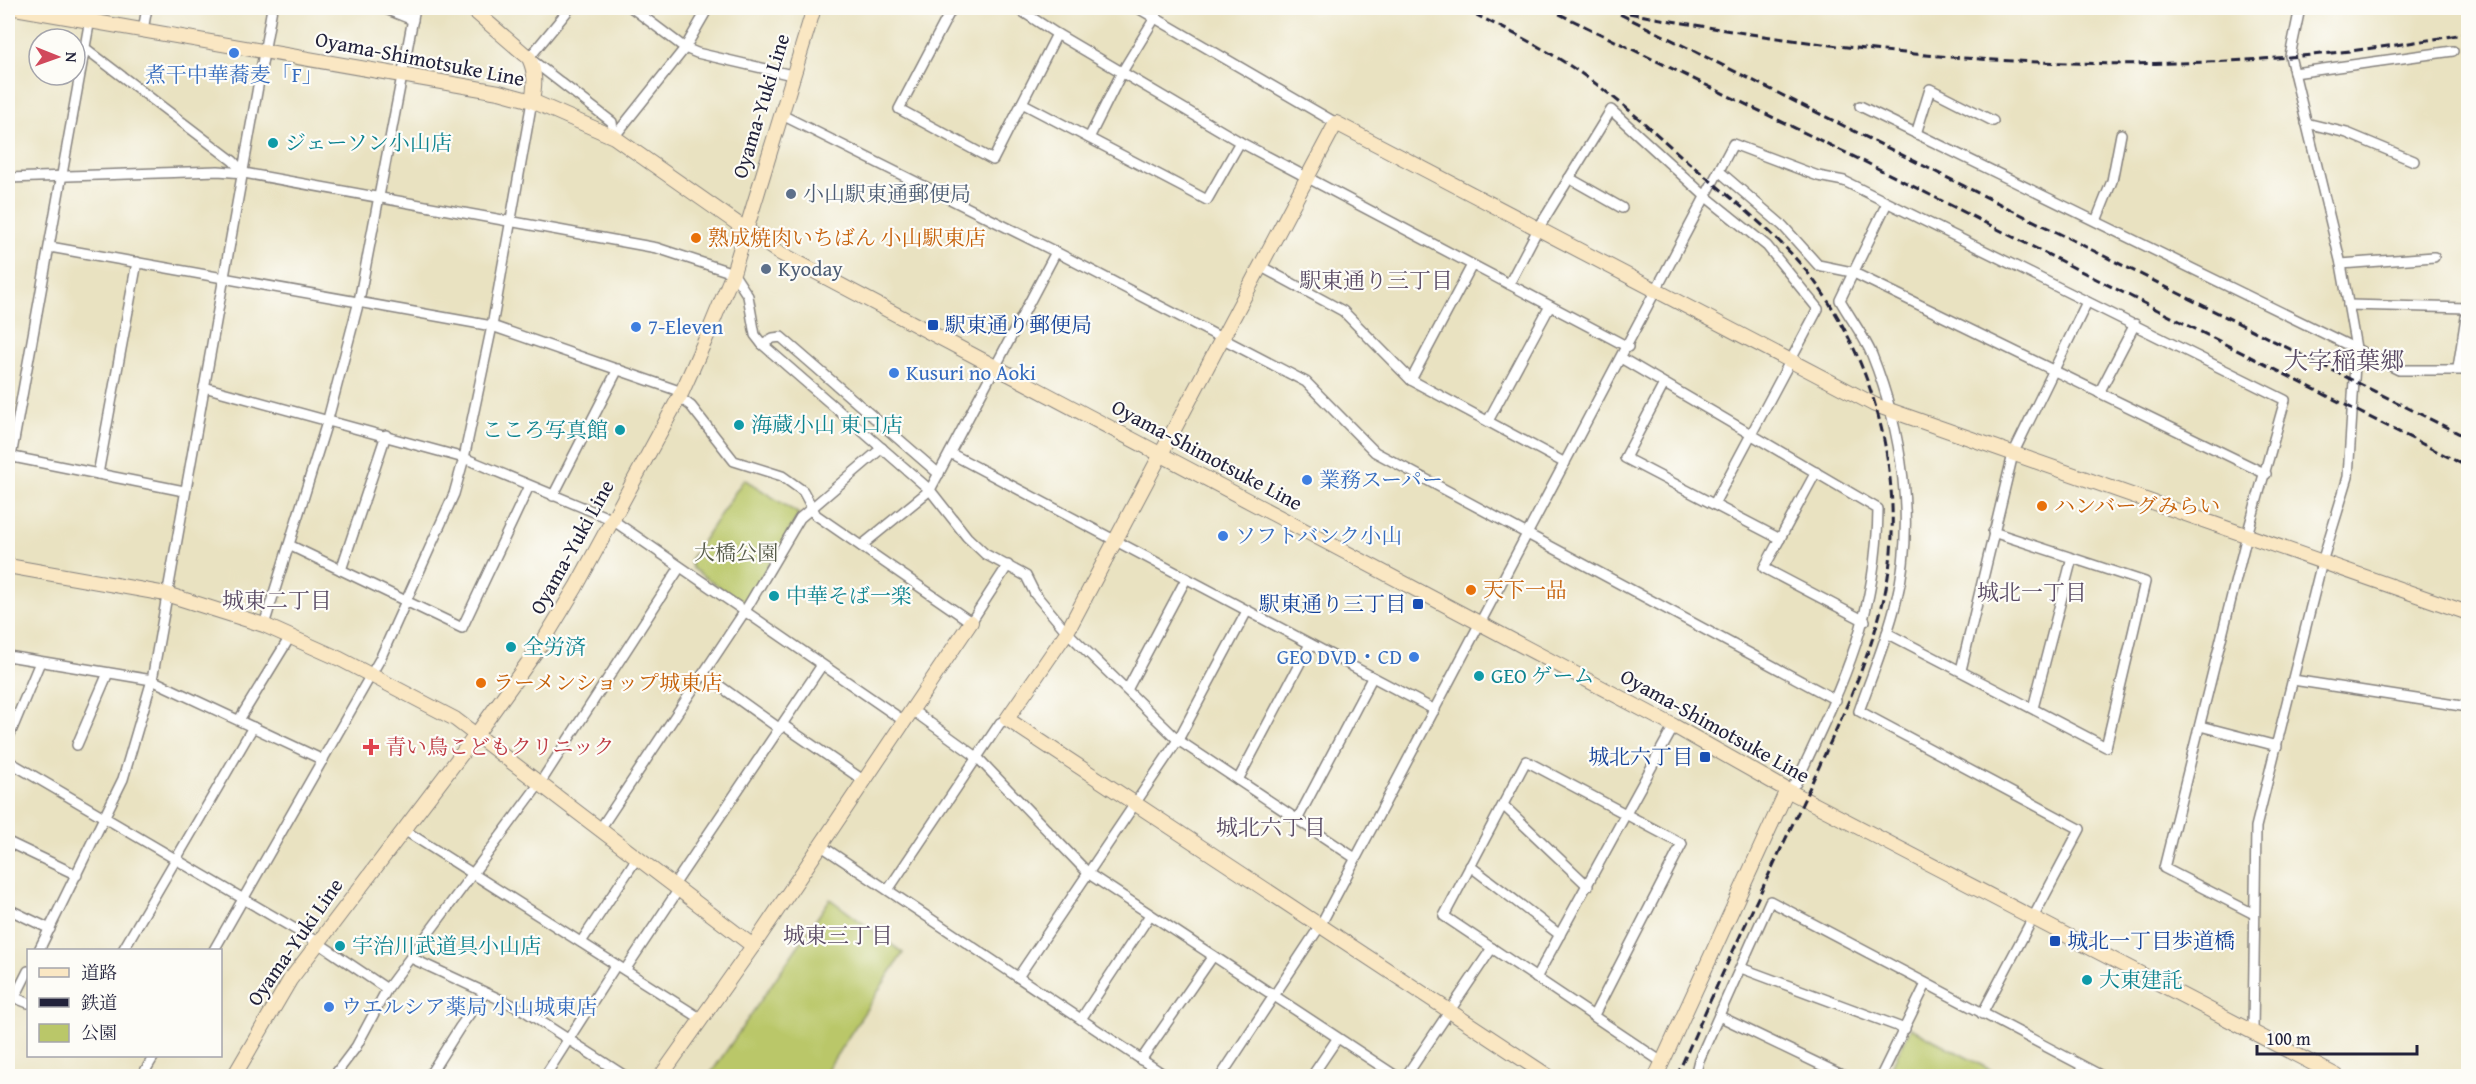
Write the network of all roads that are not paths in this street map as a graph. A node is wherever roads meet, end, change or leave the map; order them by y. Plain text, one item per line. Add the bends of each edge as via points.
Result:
1 (15, 8) edge
2 (147, 8) edge
3 (272, 8) edge
4 (383, 8) edge
5 (415, 8) edge
6 (471, 8) edge
7 (632, 8) edge
8 (708, 8) edge
9 (814, 8) edge
10 (952, 8) edge
11 (1017, 8) edge
12 (1138, 8) edge
13 (2300, 8) edge
14 (566, 9) edge
15 (90, 14) edge
16 (1156, 16) junction
17 (413, 20) junction
18 (143, 30) junction
19 (87, 34) edge
20 (1057, 34) junction
21 (685, 48) junction
22 (87, 50) edge
23 (265, 51) junction
24 (2453, 51) dead end
25 (529, 58) junction
26 (1122, 72) junction
27 (2294, 73) junction
28 (792, 75) junction
29 (403, 76) junction
30 (78, 87) edge
31 (532, 101) junction
32 (1022, 103) junction
33 (1860, 106) dead end
34 (780, 114) junction
35 (1993, 121) dead end
36 (1336, 123) junction
37 (2306, 123) junction
38 (1916, 134) junction
39 (2121, 134) dead end
40 (614, 137) junction
41 (1089, 138) junction
42 (1240, 142) junction
43 (2414, 161) dead end
44 (1719, 171) junction
45 (243, 173) junction
46 (62, 176) junction
47 (1308, 177) junction
48 (8, 178) edge
49 (1569, 178) junction
50 (1706, 196) junction
51 (381, 199) junction
52 (1887, 203) junction
53 (1623, 208) dead end
54 (2096, 221) junction
55 (512, 223) junction
56 (1538, 229) junction
57 (746, 230) junction
58 (50, 247) junction
59 (1056, 252) junction
60 (2434, 257) dead end
61 (137, 262) junction
62 (2341, 264) junction
63 (1472, 265) junction
64 (1260, 266) junction
65 (1852, 272) junction
66 (733, 273) junction
67 (226, 277) junction
68 (1509, 284) junction
69 (1656, 291) junction
70 (359, 301) junction
71 (2087, 302) junction
72 (2348, 305) junction
73 (1550, 306) junction
74 (2468, 306) edge
75 (2135, 324) junction
76 (492, 326) junction
77 (1221, 340) junction
78 (762, 344) junction
79 (1628, 347) junction
80 (2356, 348) junction
81 (1622, 358) junction
82 (1790, 362) junction
83 (995, 367) junction
84 (2458, 368) junction
85 (618, 369) junction
86 (2469, 370) edge
87 (2054, 371) junction
88 (1411, 380) junction
89 (1664, 384) junction
90 (204, 387) junction
91 (2099, 393) junction
92 (681, 394) junction
93 (1891, 410) junction
94 (328, 419) junction
95 (1488, 421) junction
96 (889, 431) junction
97 (1750, 434) junction
98 (386, 435) junction
99 (879, 445) junction
100 (950, 453) junction
101 (2013, 454) junction
102 (1161, 455) junction
103 (9, 457) edge
104 (464, 458) junction
105 (1565, 463) junction
106 (1816, 472) junction
107 (98, 474) junction
108 (939, 474) junction
109 (2266, 474) junction
110 (530, 486) junction
111 (930, 490) junction
112 (184, 491) junction
113 (553, 496) junction
114 (1714, 504) junction
115 (812, 506) junction
116 (611, 519) junction
117 (1993, 531) junction
118 (2247, 535) junction
119 (1526, 536) junction
120 (1780, 539) junction
121 (1115, 541) junction
122 (289, 545) junction
123 (861, 546) junction
124 (2072, 558) junction
125 (2322, 562) junction
126 (1008, 565) junction
127 (8, 566) edge
128 (680, 567) junction
129 (341, 570) junction
130 (1185, 579) junction
131 (166, 594) junction
132 (406, 602) junction
133 (1247, 611) junction
134 (744, 612) junction
135 (2469, 613) edge
136 (1865, 621) junction
137 (971, 622) junction
138 (1479, 624) junction
139 (264, 625) junction
140 (1067, 632) junction
141 (1887, 633) junction
142 (290, 637) junction
143 (1310, 644) junction
144 (8, 656) edge
145 (40, 662) junction
146 (822, 665) junction
147 (1961, 670) junction
148 (108, 673) junction
149 (703, 674) junction
150 (370, 675) junction
151 (1372, 678) junction
152 (152, 680) junction
153 (2293, 680) junction
154 (1126, 690) junction
155 (1836, 700) junction
156 (2469, 707) edge
157 (2033, 708) junction
158 (1435, 710) junction
159 (908, 715) junction
160 (1007, 718) junction
161 (239, 720) junction
162 (1674, 726) junction
163 (2200, 726) junction
164 (253, 727) junction
165 (782, 727) junction
166 (477, 735) junction
167 (8, 739) edge
168 (1178, 740) junction
169 (77, 745) dead end
170 (2277, 746) junction
171 (977, 757) junction
172 (324, 760) junction
173 (8, 761) edge
174 (863, 780) junction
175 (1238, 780) junction
176 (540, 783) junction
177 (1787, 790) junction
178 (1136, 803) junction
179 (1503, 805) junction
180 (1626, 814) junction
181 (105, 818) junction
182 (1297, 820) junction
183 (600, 829) junction
184 (404, 830) junction
185 (8, 842) edge
186 (820, 845) junction
187 (637, 858) junction
188 (1355, 858) junction
189 (175, 860) junction
190 (1470, 866) junction
191 (473, 873) junction
192 (1089, 874) junction
193 (77, 875) junction
194 (1588, 886) junction
195 (677, 887) junction
196 (888, 890) junction
197 (243, 900) junction
198 (8, 909) edge
199 (1150, 915) junction
200 (2254, 915) junction
201 (2035, 917) junction
202 (1320, 926) junction
203 (50, 929) junction
204 (1560, 935) junction
205 (317, 942) junction
206 (581, 942) junction
207 (753, 946) junction
208 (1492, 948) junction
209 (40, 949) edge
210 (124, 949) edge
211 (215, 949) edge
212 (1213, 956) junction
213 (411, 958) junction
214 (616, 965) junction
215 (1741, 968) junction
216 (625, 970) junction
217 (27, 972) edge
218 (1018, 977) junction
219 (1536, 978) junction
220 (1926, 984) junction
221 (387, 989) junction
222 (485, 993) junction
223 (11, 996) edge
224 (1274, 996) junction
225 (27, 1003) edge
226 (1451, 1012) junction
227 (1982, 1014) junction
228 (1594, 1015) junction
229 (1719, 1016) junction
230 (700, 1018) junction
231 (1081, 1019) junction
232 (1905, 1029) junction
233 (2253, 1030) junction
234 (570, 1039) junction
235 (1337, 1039) junction
236 (152, 1057) edge
237 (1141, 1060) junction
238 (1662, 1062) junction
239 (2317, 1072) edge
240 (1698, 1075) edge
241 (142, 1077) edge
242 (234, 1077) edge
243 (334, 1077) edge
244 (429, 1077) edge
245 (545, 1077) edge
246 (625, 1077) edge
247 (661, 1077) edge
248 (1166, 1077) edge
249 (1221, 1077) edge
250 (1312, 1077) edge
251 (1396, 1077) edge
252 (1406, 1077) edge
253 (1548, 1077) edge
254 (1656, 1077) edge
255 (1844, 1077) edge
256 (1881, 1077) edge
257 (2102, 1077) edge
258 (2337, 1077) edge

1 - 15 street, Oyama-Shimotsuke Line
2 - 18 street
3 - 23 street
4 - 17 street
5 - 17 street
6 - 25 street
7 - 21 street
8 - 21 street
9 - 28 street, Oyama-Yuki Line
10 - 32 street via 898,109 993,160
11 - 20 street
12 - 16 street
13 - 27 street via 2290,56
14 - 25 street
15 - 18 street, Oyama-Shimotsuke Line
15 - 19 street
16 - 26 street
16 - 36 street
17 - 29 street
18 - 23 street, Oyama-Shimotsuke Line
20 - 26 street
20 - 32 street
21 - 28 street
21 - 40 street
22 - 45 street via 233,161
23 - 29 street, Oyama-Shimotsuke Line
23 - 45 street
24 - 27 street
25 - 31 street via 535,81
25 - 40 street via 612,122
26 - 41 street
26 - 42 street
27 - 37 street
28 - 34 street, Oyama-Yuki Line
29 - 31 street, Oyama-Shimotsuke Line
29 - 51 street
30 - 46 street
31 - 40 street, Oyama-Shimotsuke Line
31 - 55 street
32 - 41 street
33 - 38 street
34 - 57 street, Oyama-Yuki Line
34 - 59 street
35 - 38 street via 1930,89
36 - 47 street
36 - 56 street
37 - 43 street via 2347,133
37 - 62 street
38 - 54 street
39 - 54 street via 2112,181
40 - 57 street, Oyama-Shimotsuke Line
41 - 42 street via 1206,200
42 - 47 street
44 - 50 street
44 - 52 street via 1733,144 1818,176 1844,181
44 - 65 street via 1784,226 1818,266
45 - 46 street
45 - 51 street
45 - 67 street
46 - 48 street
46 - 58 street
47 - 63 street
47 - 64 street
49 - 50 street via 1611,110
49 - 53 street
49 - 56 street
50 - 69 street
50 - 82 street via 1767,246 1818,309
51 - 55 street
51 - 70 street
52 - 65 street
52 - 71 street
54 - 80 street
55 - 66 street via 657,248
55 - 76 street
56 - 68 street
56 - 69 street
57 - 66 street, Oyama-Yuki Line
57 - 83 street, Oyama-Shimotsuke Line via 778,252
58 - 61 street
58 - 103 street
59 - 77 street
59 - 83 street
60 - 62 street
61 - 67 street
61 - 107 street
62 - 72 street
63 - 68 street
63 - 88 street
64 - 77 street
64 - 88 street via 1343,311
65 - 87 street
65 - 93 street via 1839,300 1870,353
66 - 78 street via 748,296 755,335
66 - 92 street, Oyama-Yuki Line
67 - 70 street
67 - 90 street
68 - 73 street
69 - 79 street
69 - 82 street
70 - 76 street
70 - 94 street
71 - 75 street
71 - 87 street
72 - 74 street
72 - 80 street
73 - 79 street
73 - 95 street
74 - 84 street
75 - 91 street
75 - 109 street via 2285,400
76 - 85 street
76 - 104 street
77 - 102 street
77 - 119 street via 1306,382 1375,452
78 - 96 street via 781,337
78 - 99 street
79 - 81 street
80 - 84 street via 2399,370
80 - 125 street via 2348,477
81 - 89 street
81 - 105 street
82 - 93 street
82 - 97 street
83 - 100 street
83 - 102 street, Oyama-Shimotsuke Line
84 - 86 street
85 - 92 street
85 - 113 street
87 - 91 street
87 - 101 street
88 - 95 street
89 - 97 street
89 - 114 street via 1625,458
90 - 94 street
90 - 112 street
91 - 109 street
92 - 115 street via 734,461 782,476 803,491
92 - 116 street, Oyama-Yuki Line
93 - 101 street
93 - 141 street via 1905,520 1903,570
94 - 98 street
94 - 122 street
95 - 105 street
96 - 99 street
96 - 108 street
97 - 106 street
97 - 114 street
98 - 104 street
98 - 129 street
99 - 111 street
99 - 115 street
100 - 108 street
100 - 121 street
101 - 117 street
101 - 118 street
102 - 121 street
102 - 138 street, Oyama-Shimotsuke Line
103 - 107 street
104 - 110 street
104 - 132 street via 453,494
105 - 119 street
106 - 120 street
106 - 136 street via 1878,509 1876,566
107 - 112 street
108 - 111 street
109 - 118 street
110 - 113 street
110 - 132 street via 462,628
111 - 123 street
111 - 126 street via 968,537 986,554
112 - 131 street
113 - 116 street
114 - 120 street
115 - 123 street via 816,514
115 - 134 street via 800,518
116 - 128 street
116 - 166 street, Oyama-Yuki Line via 542,643
117 - 124 street
117 - 147 street
118 - 125 street
118 - 163 street
119 - 138 street
119 - 155 street
120 - 136 street via 1764,568
121 - 130 street
121 - 140 street
122 - 129 street
122 - 139 street
123 - 137 street
124 - 157 street
124 - 157 street via 2145,582 2106,747
125 - 135 street
125 - 153 street
126 - 137 street
126 - 140 street via 1026,576 1035,594
127 - 131 street
128 - 134 street
128 - 176 street
129 - 132 street
130 - 133 street
130 - 154 street
131 - 139 street
131 - 152 street
132 - 150 street
133 - 143 street
133 - 168 street
134 - 146 street
134 - 149 street
136 - 155 street
137 - 159 street
138 - 158 street
138 - 162 street, Oyama-Shimotsuke Line
139 - 142 street
140 - 154 street
140 - 160 street
141 - 147 street
141 - 201 street via 1859,711 2080,829
142 - 150 street
142 - 161 street
143 - 151 street
143 - 175 street
144 - 145 street
145 - 148 street
145 - 167 street
146 - 159 street
146 - 165 street
147 - 157 street
148 - 152 street
148 - 169 street
149 - 165 street
149 - 183 street
150 - 166 street
150 - 172 street
151 - 158 street
151 - 182 street
152 - 161 street
152 - 181 street via 135,746
153 - 156 street
153 - 170 street
154 - 168 street
155 - 177 street via 1796,783
158 - 188 street
159 - 171 street
159 - 174 street
160 - 171 street
160 - 178 street
161 - 164 street
162 - 177 street, Oyama-Shimotsuke Line
162 - 180 street
163 - 170 street
163 - 200 street via 2164,868
164 - 172 street
164 - 189 street
165 - 174 street
165 - 195 street
166 - 176 street
166 - 184 street, Oyama-Yuki Line
168 - 175 street
168 - 178 street
170 - 200 street via 2256,827
171 - 192 street
171 - 196 street
172 - 197 street
173 - 181 street
174 - 186 street
175 - 182 street
176 - 183 street
176 - 191 street
177 - 201 street, Oyama-Shimotsuke Line
177 - 238 street
178 - 192 street
178 - 202 street
179 - 180 street via 1526,761
179 - 190 street
179 - 194 street
180 - 194 street
180 - 228 street via 1682,844
181 - 189 street
181 - 193 street
182 - 188 street
183 - 187 street
184 - 191 street
184 - 205 street, Oyama-Yuki Line
185 - 193 street
186 - 196 street
186 - 207 street
187 - 195 street
187 - 206 street
188 - 202 street
189 - 197 street
189 - 210 street
190 - 204 street
190 - 208 street via 1444,916
191 - 206 street
191 - 213 street
192 - 199 street
192 - 218 street
193 - 203 street
194 - 204 street
195 - 207 street
195 - 216 street
196 - 218 street
197 - 205 street
197 - 211 street
198 - 203 street
199 - 212 street
199 - 231 street
200 - 233 street
201 - 227 street
201 - 233 street, Oyama-Shimotsuke Line
202 - 224 street
202 - 226 street
203 - 209 street
204 - 219 street
205 - 221 street
205 - 242 street, Oyama-Yuki Line via 270,1011
206 - 214 street
207 - 230 street
208 - 219 street
208 - 226 street
212 - 224 street
212 - 237 street
213 - 221 street
213 - 222 street
214 - 216 street
214 - 234 street
215 - 220 street via 1770,902
215 - 229 street
215 - 232 street
216 - 230 street
217 - 223 street
218 - 231 street
219 - 228 street
220 - 227 street
220 - 232 street
221 - 243 street via 356,1047
222 - 234 street via 523,1010
222 - 244 street
223 - 225 street
224 - 235 street
224 - 249 street
226 - 252 street
226 - 253 street
227 - 257 street
228 - 238 street
229 - 240 street via 1699,1060
229 - 255 street
230 - 247 street
231 - 237 street
232 - 256 street
233 - 239 street, Oyama-Shimotsuke Line
234 - 245 street
234 - 246 street
235 - 250 street
235 - 251 street
236 - 241 street
237 - 248 street
238 - 254 street
239 - 258 street, Oyama-Shimotsuke Line

